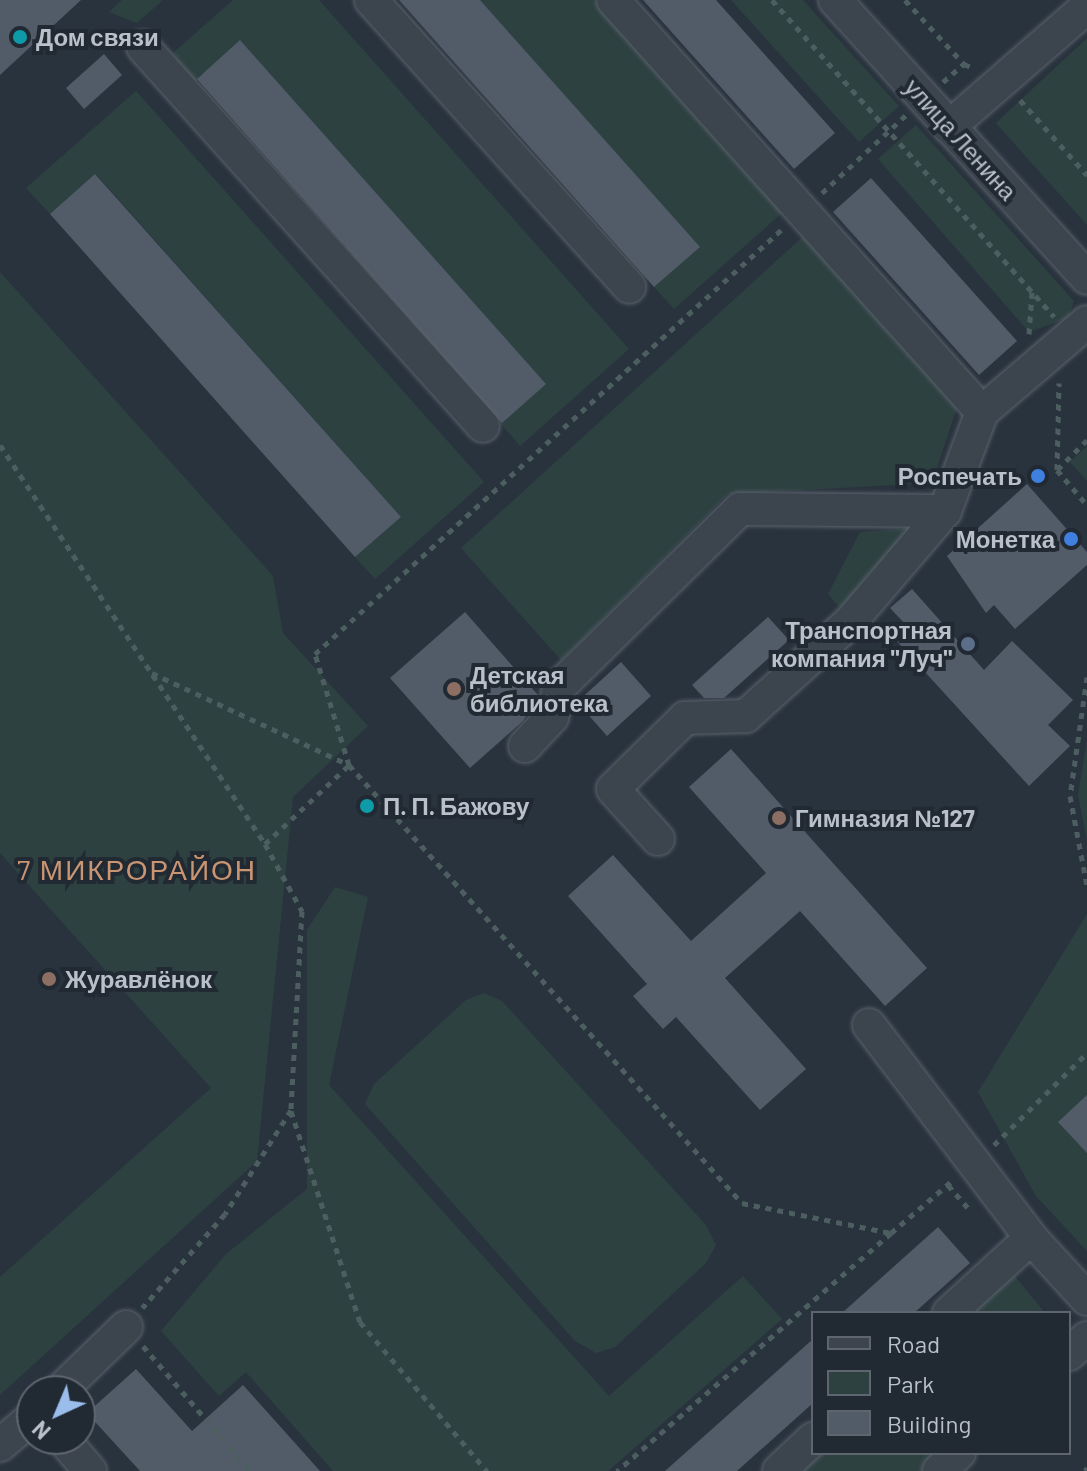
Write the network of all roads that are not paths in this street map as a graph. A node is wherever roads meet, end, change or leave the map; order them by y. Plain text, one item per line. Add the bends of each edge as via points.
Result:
1 (371, 0) edge
2 (613, 0) edge
3 (835, 0) edge
4 (1087, 7) edge
5 (143, 47) dead end
6 (949, 127) junction
7 (1087, 278) edge
8 (629, 287) dead end
9 (1072, 334) edge
10 (982, 412) junction
11 (483, 426) dead end
12 (945, 511) junction
13 (525, 746) dead end
14 (658, 839) dead end
15 (869, 1025) dead end
16 (1031, 1238) junction
17 (1087, 1299) edge
18 (951, 1311) edge
19 (126, 1327) road end
20 (1087, 1338) edge
21 (1071, 1352) edge
22 (76, 1375) edge
23 (16, 1432) edge
24 (811, 1441) edge
25 (0, 1445) edge
26 (76, 1455) edge
27 (957, 1455) edge
28 (90, 1471) edge
29 (779, 1471) edge
30 (939, 1471) edge

1 - 8 street
2 - 10 street
3 - 6 street, улица Ленина
4 - 6 street
5 - 11 street
6 - 7 street, улица Ленина
9 - 10 street
10 - 12 street
12 - 13 street via 740,509 560,686 552,717
12 - 14 street via 851,621 746,716 685,718 613,789
15 - 16 street
16 - 17 street
16 - 18 street
19 - 22 street
20 - 21 street
23 - 25 street
24 - 29 street
26 - 28 street
27 - 30 street

